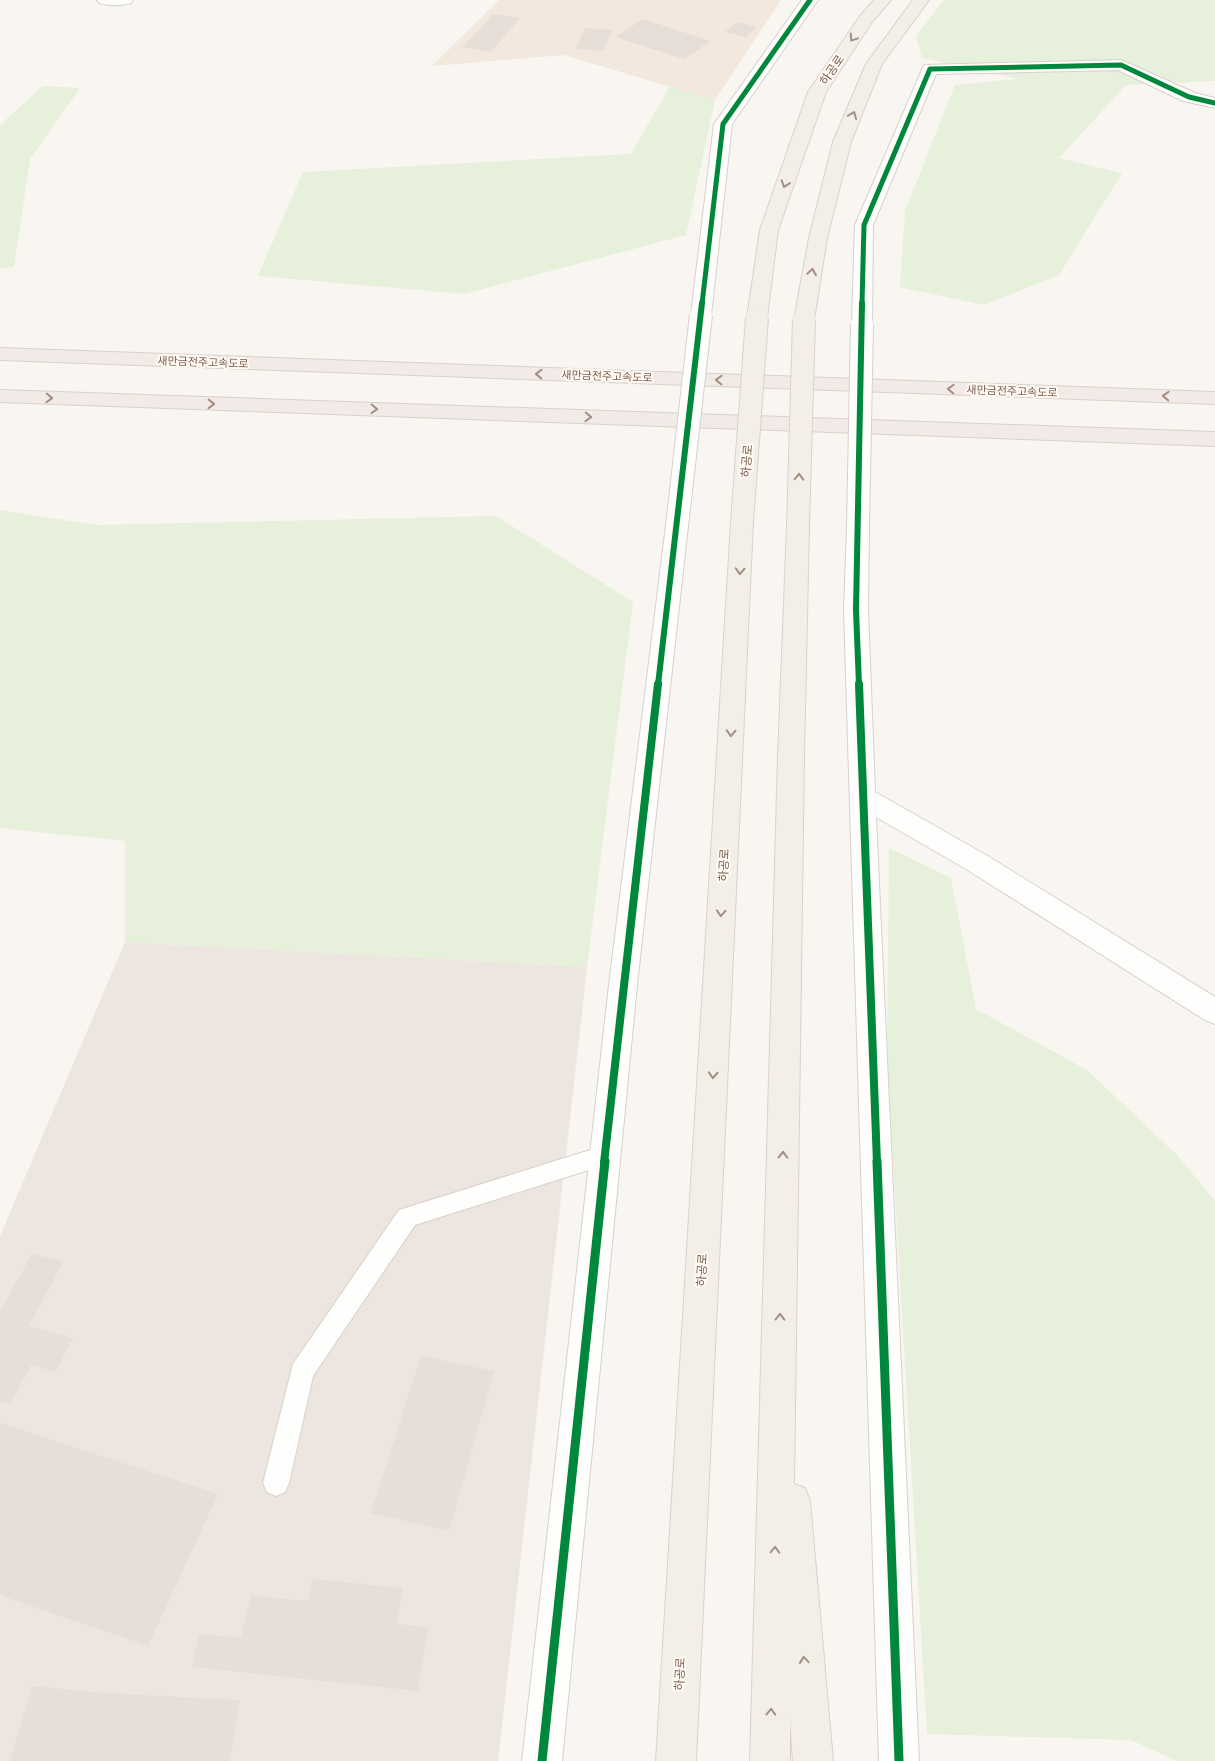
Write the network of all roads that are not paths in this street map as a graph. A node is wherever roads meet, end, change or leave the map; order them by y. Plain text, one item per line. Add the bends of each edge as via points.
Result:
1 (105, 0) edge
2 (125, 0) edge
3 (810, 0) edge
4 (883, 0) edge
5 (920, 0) edge
6 (1215, 103) edge
7 (0, 354) edge
8 (0, 396) edge
9 (1215, 398) edge
10 (1215, 439) edge
11 (862, 797) junction
12 (1215, 1012) edge
13 (606, 1154) junction
14 (780, 1353) junction
15 (276, 1483) dead end
16 (542, 1761) edge
17 (676, 1761) edge
18 (770, 1761) edge
19 (812, 1761) edge
20 (898, 1761) edge

1 - 2 street
3 - 13 street, bridge via 723,124
4 -> 17 main road, 하공로, bridge via 866,19 817,92 769,230 757,318 742,522
14 -> 5 main road, bridge via 791,766 804,320 818,238 842,142 874,64
6 - 11 street, bridge via 1189,97 1122,65 930,69 864,225 856,610
9 -> 7 highway, 새만금전주고속도로
8 -> 10 highway
11 - 12 street via 976,862
11 - 20 street
13 - 15 lane via 407,1217 302,1372
13 - 16 street
18 -> 14 main road
19 -> 14 main road

